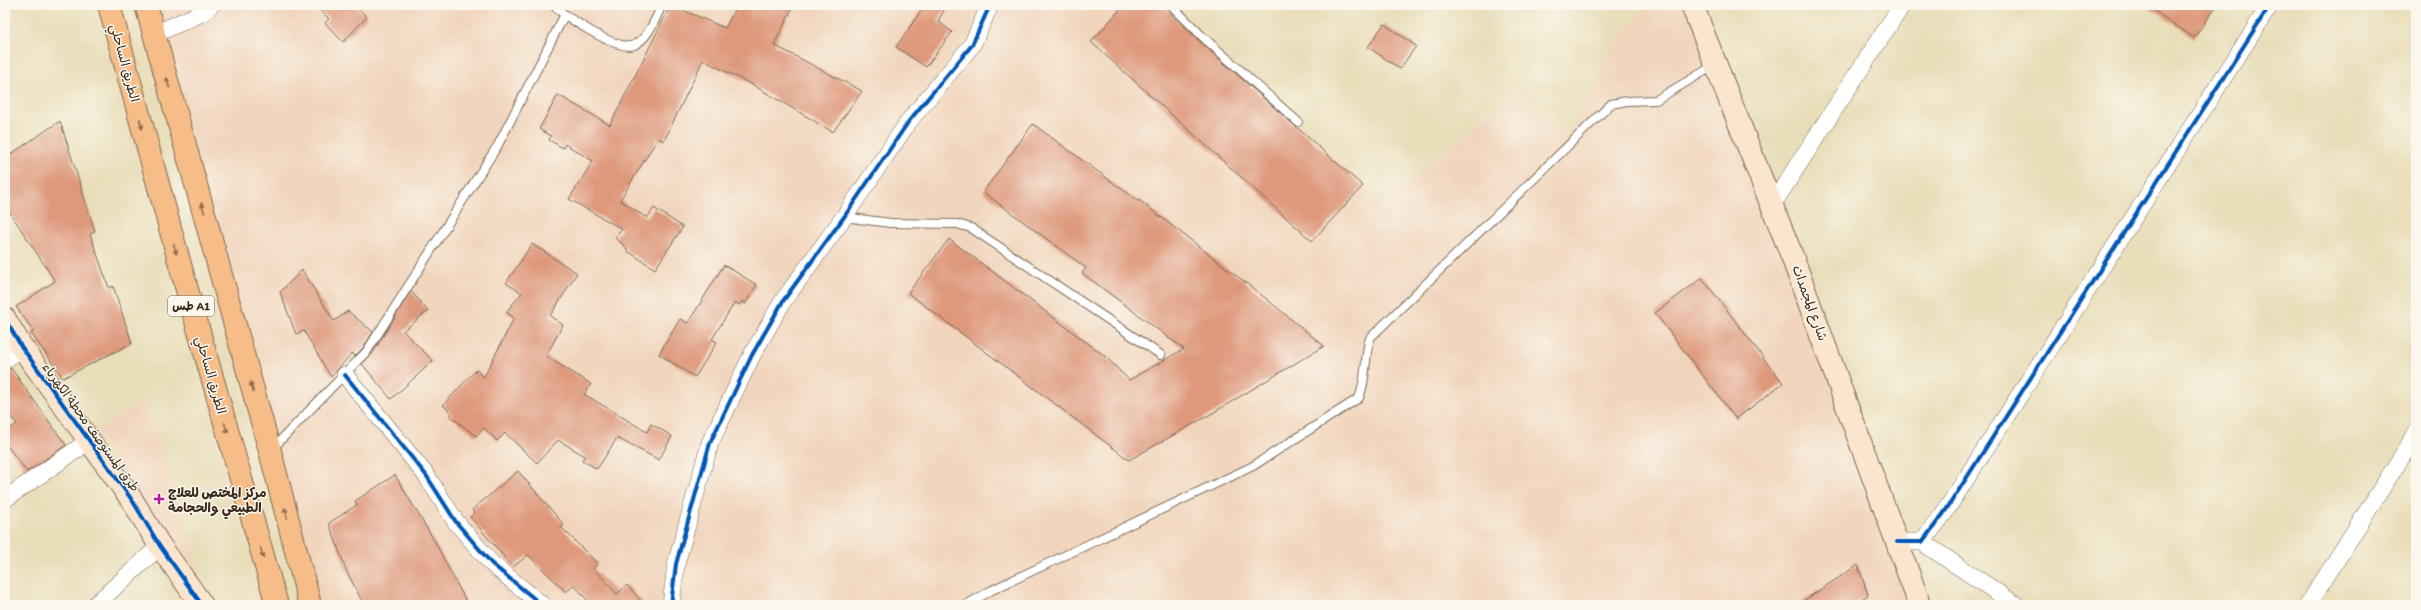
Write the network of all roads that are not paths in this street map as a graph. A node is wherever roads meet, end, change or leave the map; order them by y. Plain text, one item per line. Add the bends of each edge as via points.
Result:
1 (109, 5) edge
2 (146, 5) edge
3 (211, 5) edge
4 (553, 5) edge
5 (662, 5) edge
6 (990, 5) edge
7 (1171, 5) edge
8 (1692, 5) edge
9 (1902, 5) edge
10 (2270, 5) edge
11 (564, 16) junction
12 (155, 34) junction
13 (1716, 64) junction
14 (1298, 122) dead end
15 (1772, 205) junction
16 (844, 217) junction
17 (5, 319) edge
18 (13, 353) edge
19 (1161, 355) dead end
20 (345, 375) junction
21 (2416, 434) edge
22 (89, 441) junction
23 (270, 451) junction
24 (5, 500) edge
25 (1898, 542) junction
26 (1922, 542) junction
27 (160, 546) junction
28 (304, 584) junction
29 (95, 605) edge
30 (202, 605) edge
31 (278, 605) edge
32 (310, 605) edge
33 (542, 605) edge
34 (670, 605) edge
35 (966, 605) edge
36 (1918, 605) edge
37 (2016, 605) edge
38 (2308, 605) edge

1 -> 31 highway, الطريق الساحلي / طس A1 via 184,279
2 - 12 highway, طس A1
3 - 12 street via 204,12
4 - 11 lane
5 - 11 lane via 647,34 633,45 621,46
6 - 16 street via 972,45 909,121
7 - 14 lane
8 - 13 main road, شارع المجمدات
9 - 15 street
10 - 26 street via 2100,266 1956,496
11 - 20 lane via 498,145 367,351
23 -> 12 highway, طس A1
13 - 15 main road, شارع المجمدات
13 - 35 lane via 1656,100 1611,104 1370,338 1364,387 1359,398 1253,466 992,590
15 - 25 main road, شارع المجمدات
16 - 19 lane via 890,222 957,224 971,228
16 - 34 street via 782,301 752,355 710,443 676,564
17 - 18 main road, طرق المستوصف محطة الكهرباء
18 - 22 main road, طرق المستوصف محطة الكهرباء
20 - 23 lane
20 - 33 street via 426,475 456,522 492,564
21 - 38 street
22 - 24 street
22 - 27 main road, طرق المستوصف محطة الكهرباء via 132,500
28 -> 23 highway, طس A1
25 - 26 street
25 - 36 main road, شارع المجمدات
26 - 37 street
27 - 29 street
27 - 30 main road, طرق المستوصف محطة الكهرباء
28 - 31 highway
28 - 32 highway, طس A1

